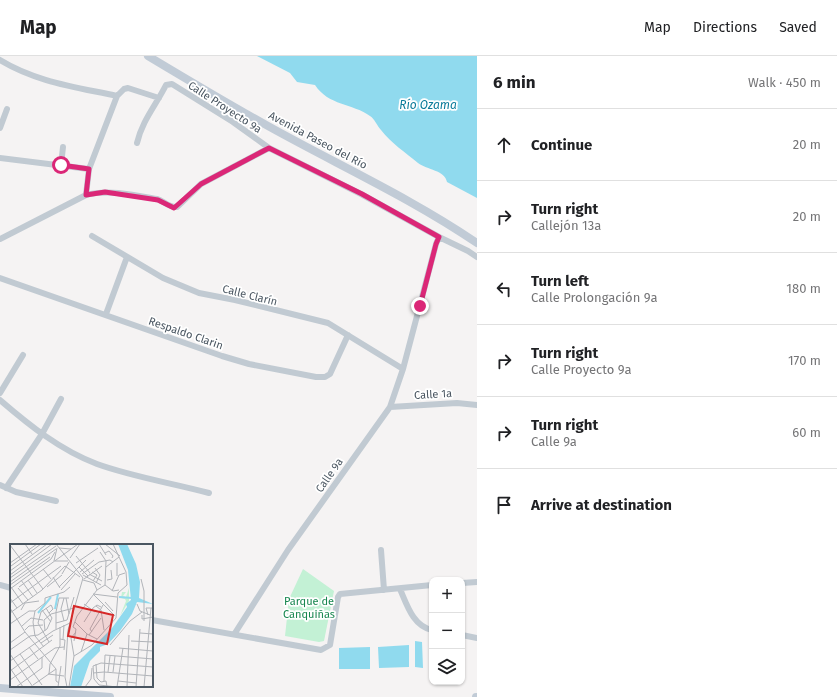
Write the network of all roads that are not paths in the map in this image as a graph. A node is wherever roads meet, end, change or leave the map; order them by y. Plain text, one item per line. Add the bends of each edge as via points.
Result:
1 (148, 56) edge
2 (0, 60) edge
3 (117, 96) junction
4 (159, 98) junction
5 (7, 109) dead end
6 (0, 128) edge
7 (137, 143) dead end
8 (63, 147) dead end
9 (269, 148) junction
10 (0, 158) edge
11 (61, 165) junction
12 (89, 169) junction
13 (86, 195) junction
14 (92, 236) dead end
15 (439, 237) junction
16 (0, 238) edge
17 (477, 243) edge
18 (127, 257) junction
19 (477, 257) edge
20 (0, 278) edge
21 (106, 314) junction
22 (348, 335) junction
23 (23, 355) dead end
24 (403, 369) junction
25 (0, 393) edge
26 (61, 399) dead end
27 (0, 400) edge
28 (477, 405) edge
29 (390, 406) junction
30 (42, 434) junction
31 (3, 487) edge
32 (209, 493) dead end
33 (56, 501) dead end
34 (381, 550) dead end
35 (477, 582) edge
36 (465, 583) edge
37 (0, 585) edge
38 (429, 585) edge
39 (10, 588) edge
40 (400, 589) junction
41 (384, 590) junction
42 (153, 620) edge
43 (429, 629) edge
44 (235, 633) junction
45 (465, 636) edge
46 (477, 638) edge
47 (0, 688) edge
48 (24, 693) edge
49 (110, 697) edge

1 - 17 street, Avenida Paseo del Río via 268,126 453,226
2 - 3 street via 35,78
3 - 4 street via 128,88
3 - 12 street
4 - 7 street via 142,126
4 - 9 street, Calle Proyecto 9a via 169,84 233,122
5 - 6 street
8 - 11 street
9 - 13 street via 201,184 174,208 158,200 105,192
9 - 15 street, Calle Proyecto 9a via 362,194
10 - 11 street
11 - 12 street
12 - 13 street
13 - 16 street
14 - 18 street, Calle Clarín
15 - 19 street, Calle Proyecto 9a via 468,250
15 - 24 street, Calle 9a
18 - 21 street
18 - 22 street, Calle Clarín via 163,278 199,293 316,319
20 - 21 street, Respaldo Clarin
21 - 22 street, Respaldo Clarin via 137,327 249,364 324,377 330,374
22 - 24 street, Calle Clarín
23 - 25 street
24 - 29 street, Calle 9a
26 - 30 street
27 - 30 street
28 - 29 street, Calle 1a via 457,403
29 - 44 street, Calle 9a via 288,550
30 - 31 street
30 - 32 street via 96,464
31 - 33 street
34 - 41 street
35 - 36 street
37 - 39 street
38 - 40 street
40 - 41 street
40 - 43 street via 414,618
41 - 44 street via 340,594 330,645 321,650
42 - 44 street
45 - 46 street
47 - 48 street
48 - 49 street

